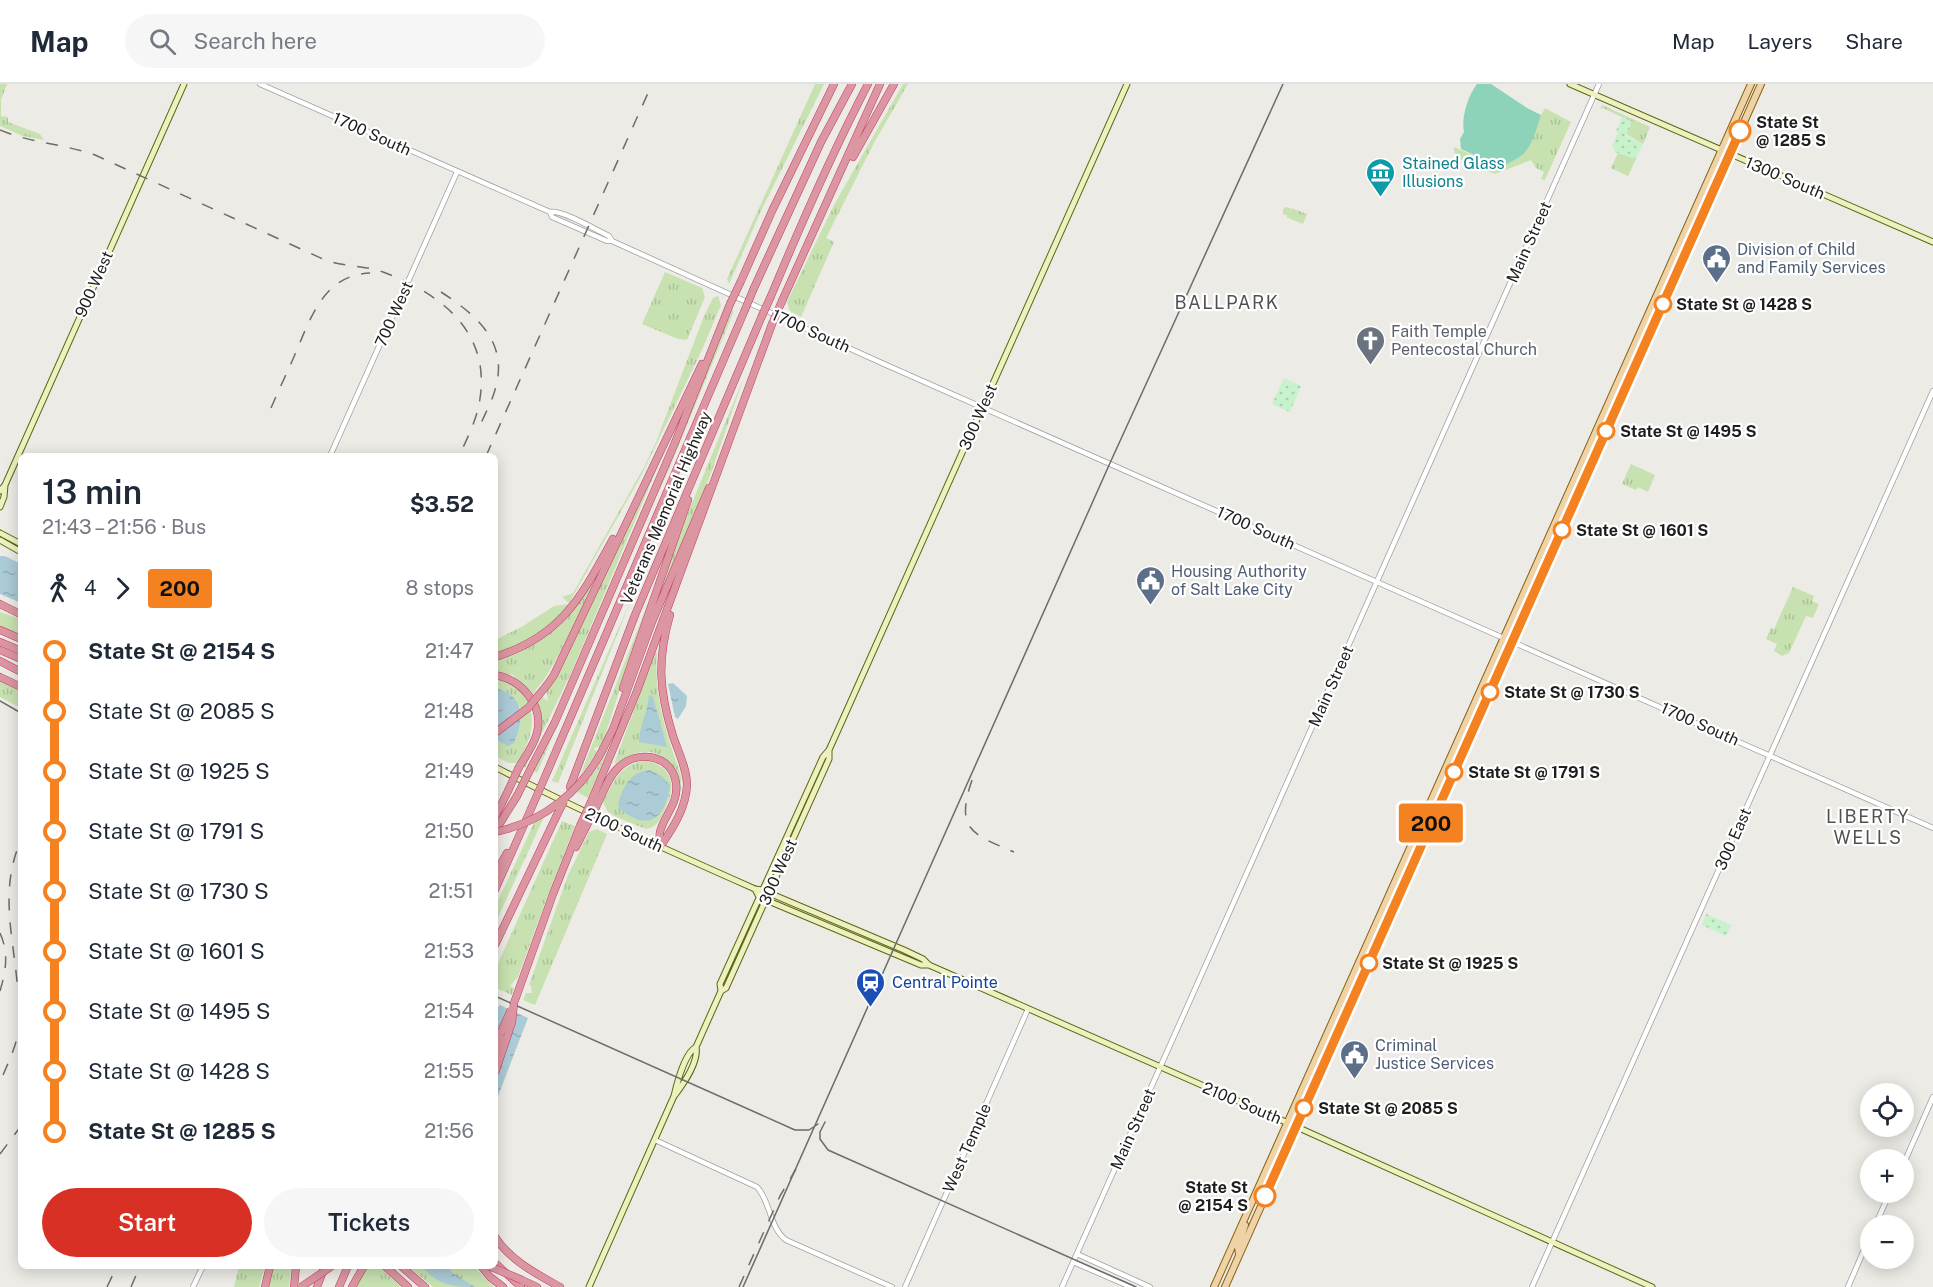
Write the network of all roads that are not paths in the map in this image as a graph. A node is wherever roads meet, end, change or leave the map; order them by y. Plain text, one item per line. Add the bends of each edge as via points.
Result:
1 (184, 84) edge
2 (260, 84) edge
3 (834, 84) edge
4 (852, 84) edge
5 (868, 84) edge
6 (880, 84) edge
7 (894, 84) edge
8 (1127, 84) edge
9 (1570, 84) edge
10 (1599, 84) edge
11 (1751, 84) edge
12 (1761, 84) edge
13 (1595, 95) junction
14 (1722, 151) junction
15 (1730, 154) junction
16 (457, 172) junction
17 (835, 188) junction
18 (1933, 242) edge
19 (730, 304) junction
20 (1933, 391) edge
21 (983, 407) junction
22 (711, 435) junction
23 (729, 442) junction
24 (19, 453) edge
25 (331, 453) edge
26 (18, 456) edge
27 (646, 479) junction
28 (5, 485) junction
29 (0, 491) edge
30 (0, 507) edge
31 (0, 532) edge
32 (0, 540) edge
33 (18, 542) edge
34 (18, 550) edge
35 (684, 568) junction
36 (1377, 581) junction
37 (0, 606) edge
38 (18, 613) edge
39 (0, 630) edge
40 (1505, 637) junction
41 (18, 638) edge
42 (1513, 640) junction
43 (0, 642) edge
44 (0, 650) edge
45 (18, 650) edge
46 (498, 656) edge
47 (18, 658) edge
48 (0, 661) edge
49 (18, 670) edge
50 (498, 676) edge
51 (0, 677) edge
52 (18, 685) edge
53 (498, 731) edge
54 (605, 746) junction
55 (829, 750) junction
56 (1770, 756) junction
57 (498, 768) edge
58 (594, 803) junction
59 (510, 807) junction
60 (531, 809) junction
61 (498, 811) edge
62 (498, 826) edge
63 (1933, 828) edge
64 (498, 830) edge
65 (498, 832) edge
66 (660, 847) junction
67 (498, 870) edge
68 (498, 883) edge
69 (755, 889) junction
70 (762, 890) junction
71 (770, 893) junction
72 (759, 897) junction
73 (766, 900) junction
74 (498, 939) edge
75 (929, 965) junction
76 (721, 991) junction
77 (514, 1003) junction
78 (1028, 1009) junction
79 (498, 1039) edge
80 (498, 1046) edge
81 (498, 1064) edge
82 (1160, 1067) junction
83 (1933, 1097) edge
84 (1288, 1123) junction
85 (1296, 1126) junction
86 (655, 1140) junction
87 (1910, 1149) edge
88 (1244, 1222) junction
89 (498, 1241) edge
90 (1552, 1242) junction
91 (1077, 1254) junction
92 (1239, 1255) junction
93 (1860, 1259) edge
94 (1073, 1262) junction
95 (498, 1266) edge
96 (202, 1269) edge
97 (269, 1269) edge
98 (296, 1269) edge
99 (324, 1269) edge
100 (328, 1269) edge
101 (347, 1269) edge
102 (362, 1269) edge
103 (388, 1269) edge
104 (404, 1269) edge
105 (483, 1269) edge
106 (495, 1269) edge
107 (521, 1283) edge
108 (352, 1286) edge
109 (193, 1287) edge
110 (265, 1287) edge
111 (294, 1287) edge
112 (301, 1287) edge
113 (317, 1287) edge
114 (339, 1287) edge
115 (408, 1287) edge
116 (425, 1287) edge
117 (503, 1287) edge
118 (537, 1287) edge
119 (560, 1287) edge
120 (589, 1287) edge
121 (892, 1287) edge
122 (905, 1287) edge
123 (1062, 1287) edge
124 (1131, 1287) edge
125 (1150, 1287) edge
126 (1214, 1287) edge
127 (1225, 1287) edge
128 (1532, 1287) edge
129 (1652, 1287) edge
130 (1848, 1287) edge

1 - 24 main road, 900 West
2 - 16 street, 1700 South
3 - 19 highway, bridge
4 - 60 highway, Veterans Memorial Highway, bridge via 754,288
5 - 22 highway, Veterans Memorial Highway, bridge via 808,206
6 - 17 highway
7 - 17 highway
8 - 21 main road, 300 West
9 - 13 main road, 1300 South
10 - 13 street, Main Street
11 - 14 main road
12 - 15 main road
13 - 14 main road, 1300 South
13 - 36 street, Main Street
14 - 15 main road, 1300 South
14 - 40 main road
15 - 18 main road, 1300 South
15 - 42 main road
16 - 21 street, 1700 South
16 - 25 street, 700 West
17 - 23 highway, bridge via 772,324
19 - 27 highway
19 - 59 highway, bridge via 555,722
20 - 56 street, 300 East
21 - 36 street, 1700 South
21 - 55 main road, 300 West
22 - 54 highway via 640,634
22 - 74 highway, Veterans Memorial Highway, bridge via 635,615 570,787
23 - 35 highway
23 - 54 highway via 656,613
26 - 28 main road, 900 West
27 - 46 highway via 590,581 559,623 519,650
27 - 53 highway, bridge via 547,685 528,708
28 - 29 main road, 900 West
28 - 30 main road, 900 West
31 - 33 main road
32 - 34 main road
35 - 58 highway
35 - 66 highway via 666,629 661,686 687,782 684,804
36 - 40 street, 1700 South
36 - 82 street, Main Street
37 - 38 highway
39 - 41 highway
40 - 42 street, 1700 South
40 - 84 main road
42 - 56 street, 1700 South
42 - 85 main road
43 - 45 highway
44 - 47 highway
48 - 49 highway
50 - 61 highway, bridge via 524,688 535,705 538,726
51 - 52 highway
54 - 64 highway, bridge via 582,780 554,808 518,826
55 - 70 main road, 300 West
55 - 71 main road, 300 West via 829,759
56 - 63 street, 1700 South
56 - 90 street, 300 East
57 - 66 main road, 2100 South
58 - 66 highway via 622,764 643,756 662,762 673,774 676,788 675,801 660,832
58 - 77 highway, bridge via 563,867
59 - 62 highway
59 - 65 highway
60 - 67 highway
60 - 68 highway, Veterans Memorial Highway
66 - 69 main road, 2100 South
69 - 70 main road, 2100 South
69 - 72 main road
70 - 71 main road, 2100 South
70 - 72 main road, 300 West
71 - 73 main road, 300 West
71 - 75 main road, 2100 South
72 - 73 main road, 2100 South
72 - 76 main road, 300 West via 720,984
73 - 75 main road, 2100 South
73 - 76 main road, 300 West via 726,988
75 - 78 main road, 2100 South
76 - 86 main road, 300 West via 678,1078
77 - 79 highway, bridge
77 - 80 highway, bridge
77 - 81 highway, bridge
78 - 82 main road, 2100 South
78 - 122 street, West Temple
82 - 84 main road, 2100 South
82 - 91 street, Main Street
83 - 87 street
84 - 85 main road, 2100 South
84 - 88 main road
85 - 90 main road, 2100 South
85 - 92 main road
86 - 120 main road, 300 West
86 - 121 street via 757,1187 778,1232 786,1240
88 - 92 main road
88 - 126 main road
89 - 119 highway via 523,1266
90 - 128 street, 300 East
90 - 129 main road, 2100 South
91 - 94 street, Main Street
91 - 125 street
92 - 127 main road
93 - 130 street
94 - 123 street, Main Street
94 - 124 street
95 - 107 highway, bridge
96 - 109 street
97 - 110 highway
98 - 111 highway
99 - 113 highway
100 - 112 highway, bridge
101 - 114 highway
102 - 108 highway
103 - 115 highway
104 - 116 highway
105 - 117 highway
106 - 107 highway, bridge
107 - 118 highway

